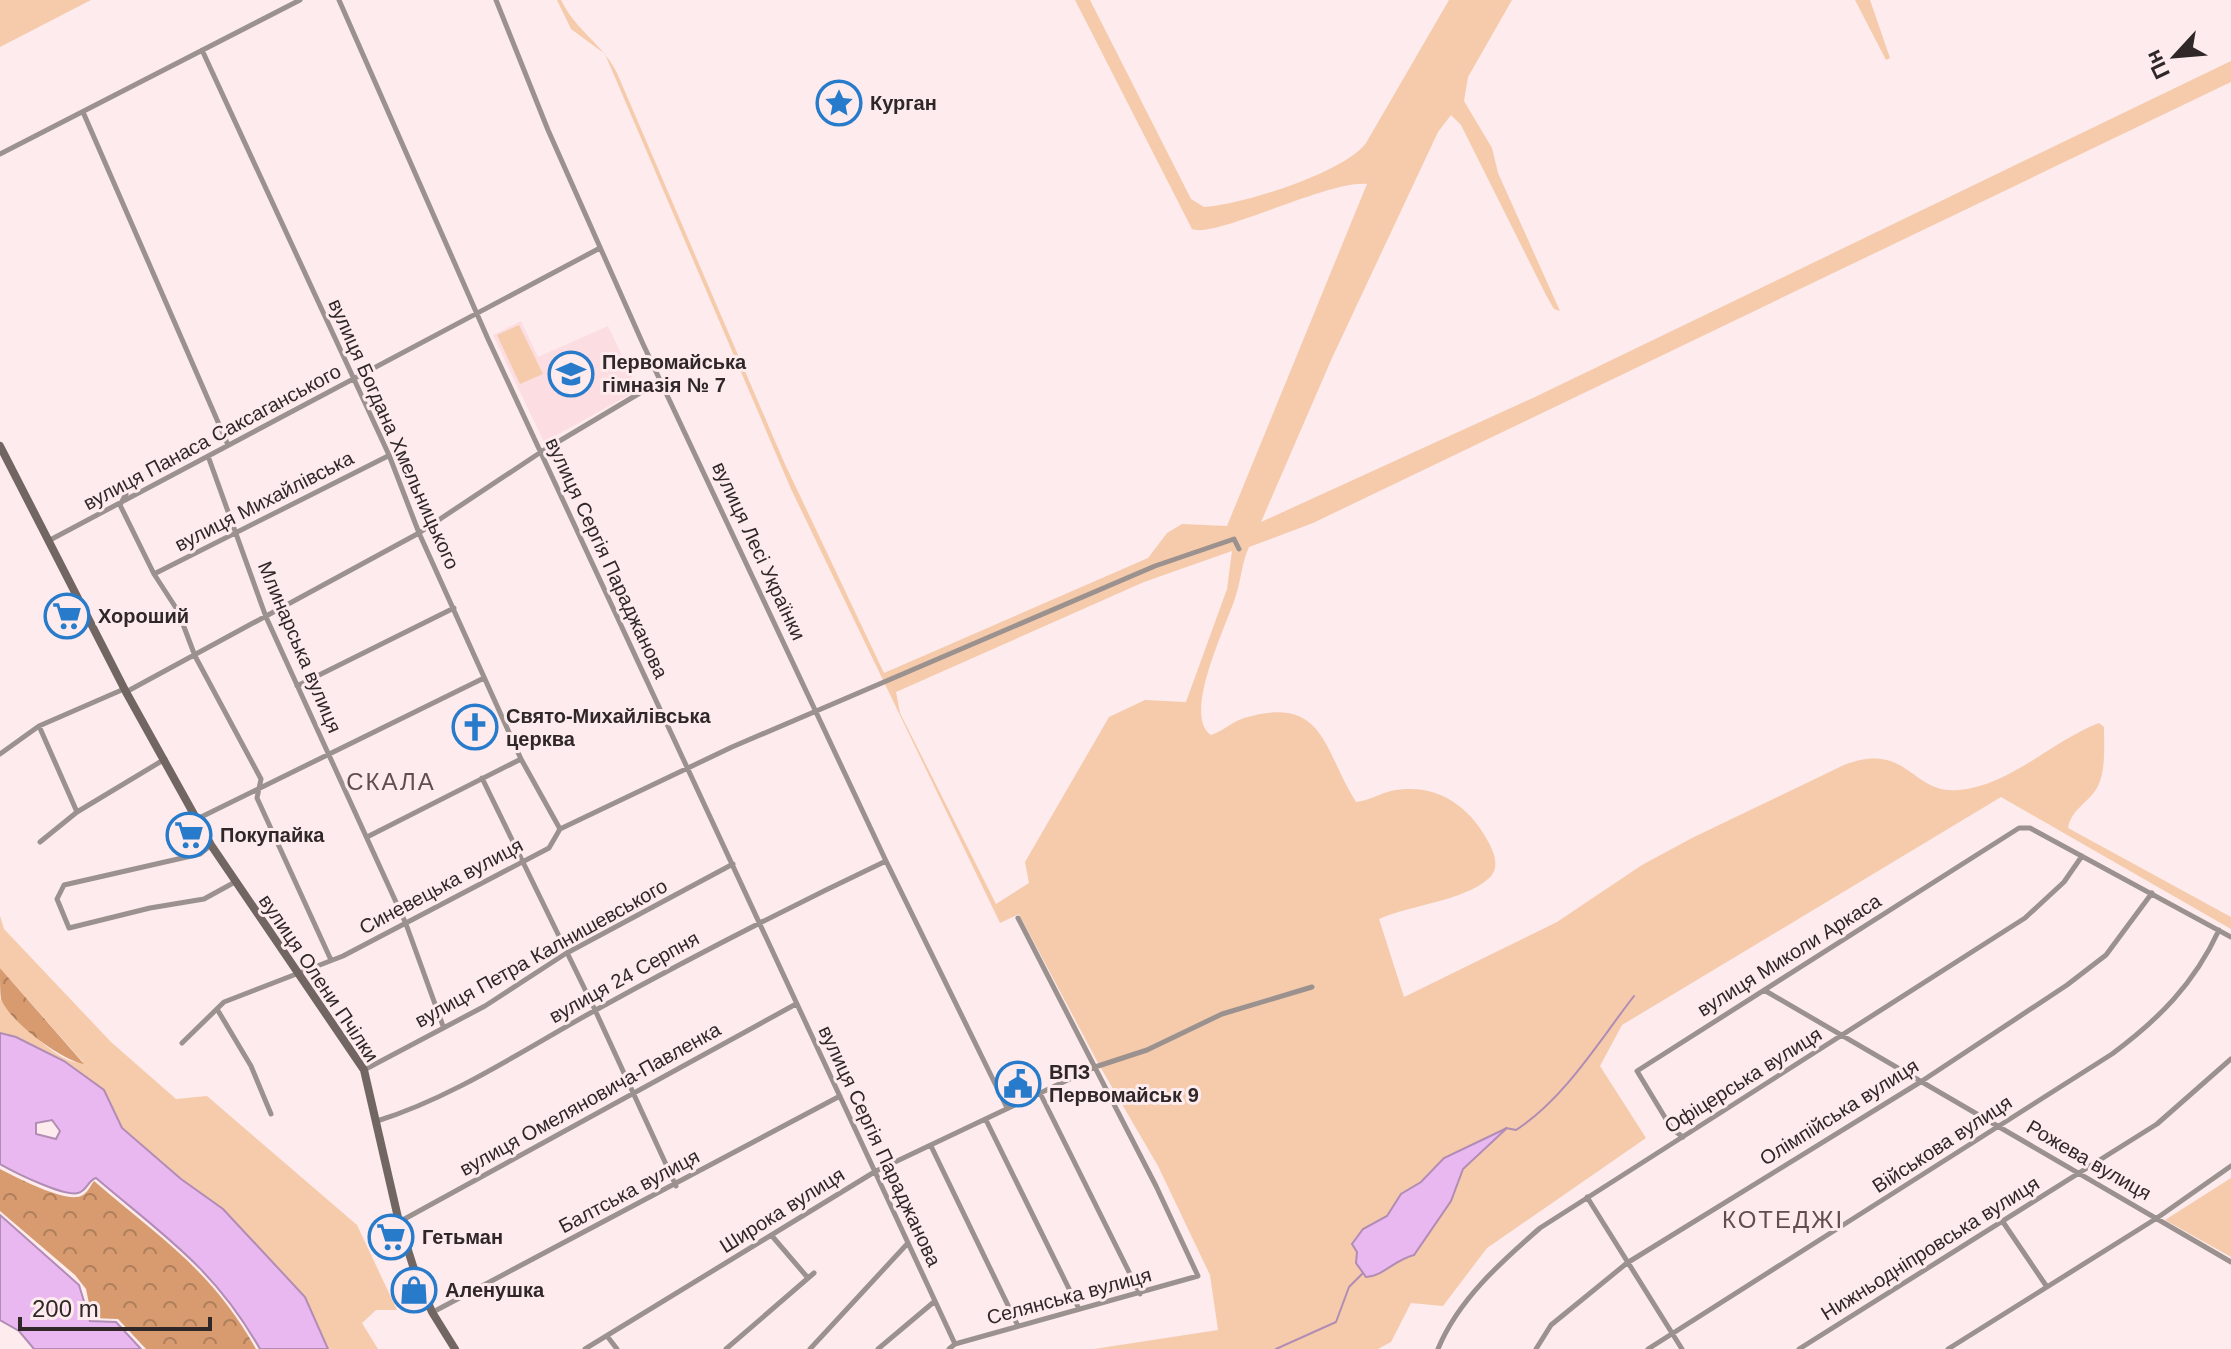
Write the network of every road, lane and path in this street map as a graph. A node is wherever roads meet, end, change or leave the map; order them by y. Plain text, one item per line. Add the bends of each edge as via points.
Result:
1 (300, 0) edge
2 (339, 0) edge
3 (496, 0) edge
4 (202, 50) junction
5 (83, 112) junction
6 (0, 154) edge
7 (600, 248) junction
8 (477, 315) junction
9 (354, 379) junction
10 (660, 381) junction
11 (228, 445) junction
12 (0, 446) edge
13 (541, 452) junction
14 (389, 455) junction
15 (208, 456) junction
16 (126, 494) dead end
17 (120, 505) junction
18 (419, 533) junction
19 (237, 535) junction
20 (50, 540) junction
21 (1239, 549) dead end
22 (154, 574) junction
23 (454, 608) junction
24 (266, 617) junction
25 (195, 656) junction
26 (484, 678) junction
27 (297, 686) junction
28 (126, 690) junction
29 (817, 712) junction
30 (39, 726) junction
31 (0, 754) edge
32 (329, 755) junction
33 (165, 759) junction
34 (521, 759) junction
35 (687, 770) junction
36 (482, 778) junction
37 (259, 789) junction
38 (77, 812) junction
39 (197, 819) junction
40 (560, 829) junction
41 (367, 837) junction
42 (40, 842) dead end
43 (211, 845) junction
44 (2082, 856) junction
45 (523, 861) junction
46 (886, 861) junction
47 (733, 864) junction
48 (235, 882) junction
49 (2152, 893) junction
50 (1018, 918) dead end
51 (760, 921) junction
52 (406, 924) junction
53 (2219, 930) junction
54 (2231, 937) edge
55 (565, 954) junction
56 (331, 960) junction
57 (300, 972) junction
58 (1312, 987) dead end
59 (1764, 990) junction
60 (796, 1004) junction
61 (217, 1009) junction
62 (595, 1010) junction
63 (443, 1026) junction
64 (1843, 1036) junction
65 (182, 1043) dead end
66 (2231, 1059) edge
67 (1095, 1067) junction
68 (364, 1070) junction
69 (1922, 1081) junction
70 (633, 1093) junction
71 (1040, 1093) junction
72 (840, 1096) junction
73 (1007, 1108) junction
74 (271, 1114) dead end
75 (986, 1120) junction
76 (377, 1121) junction
77 (1998, 1125) junction
78 (1683, 1137) junction
79 (931, 1146) junction
80 (2231, 1166) edge
81 (876, 1171) junction
82 (2080, 1173) junction
83 (676, 1186) junction
84 (1587, 1197) junction
85 (2157, 1218) junction
86 (399, 1222) junction
87 (2003, 1222) junction
88 (772, 1236) junction
89 (908, 1243) junction
90 (2231, 1262) edge
91 (1627, 1263) junction
92 (814, 1273) dead end
93 (808, 1278) junction
94 (2047, 1287) junction
95 (1140, 1294) junction
96 (935, 1301) junction
97 (1078, 1307) junction
98 (432, 1312) junction
99 (1017, 1324) junction
100 (1672, 1334) junction
101 (607, 1336) junction
102 (955, 1344) junction
103 (455, 1349) edge
104 (585, 1349) edge
105 (617, 1349) edge
106 (726, 1349) edge
107 (810, 1349) edge
108 (878, 1349) edge
109 (949, 1349) edge
110 (1438, 1349) edge
111 (1536, 1349) edge
112 (1648, 1349) edge
113 (1682, 1349) edge
114 (1799, 1349) edge
115 (1948, 1349) edge

1 - 4 street
2 - 8 street, вулиця Сергія Параджанова
3 - 7 street, вулиця Лесі Українки
4 - 5 street
4 - 9 street, вулиця Богдана Хмельницького
5 - 6 street
5 - 11 street
7 - 8 street, вулиця Панаса Саксаганського
7 - 10 street, вулиця Лесі Українки
8 - 9 street, вулиця Панаса Саксаганського
8 - 13 street, вулиця Сергія Параджанова
9 - 11 street, вулиця Панаса Саксаганського
9 - 14 street, вулиця Богдана Хмельницького
10 - 13 street
10 - 29 street, вулиця Лесі Українки
11 - 15 street, вулиця Панаса Саксаганського
12 - 20 street, вулиця Олени Пчілки
13 - 18 street
13 - 35 street, вулиця Сергія Параджанова
14 - 18 street, вулиця Богдана Хмельницького
14 - 19 street, вулиця Михайлівська
15 - 17 street, вулиця Панаса Саксаганського
15 - 19 street, Млинарська вулиця
16 - 17 street
17 - 20 street, вулиця Панаса Саксаганського
17 - 22 street
18 - 23 street, вулиця Богдана Хмельницького
18 - 24 street
19 - 22 street, вулиця Михайлівська
19 - 24 street, Млинарська вулиця
20 - 28 street, вулиця Олени Пчілки
21 - 29 street, Синевецька вулиця via 1234,539 1155,566
22 - 25 street via 178,611
23 - 26 street, вулиця Богдана Хмельницького
23 - 27 street
24 - 25 street
24 - 27 street, Млинарська вулиця
25 - 28 street
25 - 37 street via 261,779
26 - 32 street
26 - 34 street, вулиця Богдана Хмельницького
27 - 32 street, Млинарська вулиця
28 - 30 street
28 - 33 street, вулиця Олени Пчілки
29 - 35 street, Синевецька вулиця
29 - 46 street, вулиця Лесі Українки
30 - 31 street
30 - 38 street
32 - 37 street
32 - 41 street, Млинарська вулиця
33 - 38 street
33 - 39 street, вулиця Олени Пчілки
34 - 36 street
34 - 40 street, вулиця Богдана Хмельницького
35 - 40 street, Синевецька вулиця
35 - 47 street, вулиця Сергія Параджанова
36 - 41 street
36 - 45 street
37 - 39 street
37 - 56 street via 257,798
38 - 42 street
39 - 43 street, вулиця Олени Пчілки
40 - 45 street, Синевецька вулиця via 549,848
41 - 52 street, Млинарська вулиця
43 - 48 street, вулиця Олени Пчілки
43 - 48 street via 171,862 64,885 57,899 69,928 204,899
44 - 49 street
44 - 59 street, вулиця Миколи Аркаса via 2030,828 2019,828
44 - 64 street, Офіцерська вулиця via 2064,882 2025,918
45 - 52 street, Синевецька вулиця
45 - 55 street
46 - 51 street, вулиця 24 Серпня
46 - 73 street, вулиця Лесі Українки
47 - 51 street, вулиця Сергія Параджанова
47 - 55 street, вулиця Петра Калнишевського
48 - 57 street, вулиця Олени Пчілки
49 - 53 street
49 - 69 street, Олімпійська вулиця via 2106,955
50 - 67 street
51 - 60 street, вулиця Сергія Параджанова
51 - 62 street, вулиця 24 Серпня
52 - 56 street, Синевецька вулиця
52 - 63 street, Млинарська вулиця
53 - 54 street
53 - 77 street, Військова вулиця via 2202,966 2146,1029
55 - 62 street
55 - 63 street, вулиця Петра Калнишевського via 485,1006
56 - 57 street, Синевецька вулиця
57 - 61 street, Синевецька вулиця
57 - 68 street, вулиця Олени Пчілки
58 - 67 street, Широка вулиця via 1222,1014 1147,1050
59 - 64 street, Рожева вулиця
59 - 78 street, вулиця Миколи Аркаса via 1637,1071 1672,1129
60 - 70 street, вулиця Омеляновича-Павленка
60 - 72 street, вулиця Сергія Параджанова
61 - 65 street, Синевецька вулиця
61 - 74 street via 251,1066
62 - 70 street
62 - 76 street, вулиця 24 Серпня via 467,1083
63 - 68 street, вулиця Петра Калнишевського
64 - 69 street, Рожева вулиця
64 - 78 street, Офіцерська вулиця
66 - 82 street, Нижньодніпровська вулиця via 2157,1124
67 - 71 street, Широка вулиця
67 - 95 street, Селянська вулиця via 1198,1276
68 - 76 street, вулиця Олени Пчілки
69 - 77 street, Рожева вулиця
69 - 91 street, Олімпійська вулиця
70 - 83 street
70 - 86 street, вулиця Омеляновича-Павленка
71 - 73 street, Широка вулиця
71 - 95 street
72 - 81 street, вулиця Сергія Параджанова
72 - 83 street, Балтська вулиця
73 - 75 street, Широка вулиця
75 - 79 street, Широка вулиця
75 - 97 street
76 - 86 street, вулиця Олени Пчілки
77 - 82 street, Рожева вулиця
77 - 100 street, Військова вулиця
78 - 84 street, Офіцерська вулиця
79 - 81 street, Широка вулиця
79 - 99 street
80 - 85 street
81 - 88 street, Широка вулиця
81 - 89 street, вулиця Сергія Параджанова
82 - 85 street, Рожева вулиця
82 - 87 street, Нижньодніпровська вулиця
83 - 98 street, Балтська вулиця
84 - 91 street
84 - 110 street, Офіцерська вулиця via 1502,1261 1473,1293
85 - 90 street, Рожева вулиця
85 - 94 street
86 - 98 street, вулиця Олени Пчілки
87 - 94 street
87 - 114 street, Нижньодніпровська вулиця
88 - 93 street
88 - 101 street, Широка вулиця
89 - 96 street, вулиця Сергія Параджанова
89 - 107 street
91 - 100 street
91 - 111 street, Олімпійська вулиця via 1551,1325
92 - 93 street
93 - 106 street
94 - 115 street
95 - 97 street, Селянська вулиця
96 - 102 street, вулиця Сергія Параджанова
96 - 108 street
97 - 99 street, Селянська вулиця
98 - 103 street, вулиця Олени Пчілки
99 - 102 street, Селянська вулиця
100 - 112 street, Військова вулиця
100 - 113 street
101 - 104 street, Широка вулиця
101 - 105 street
102 - 109 street, Селянська вулиця

